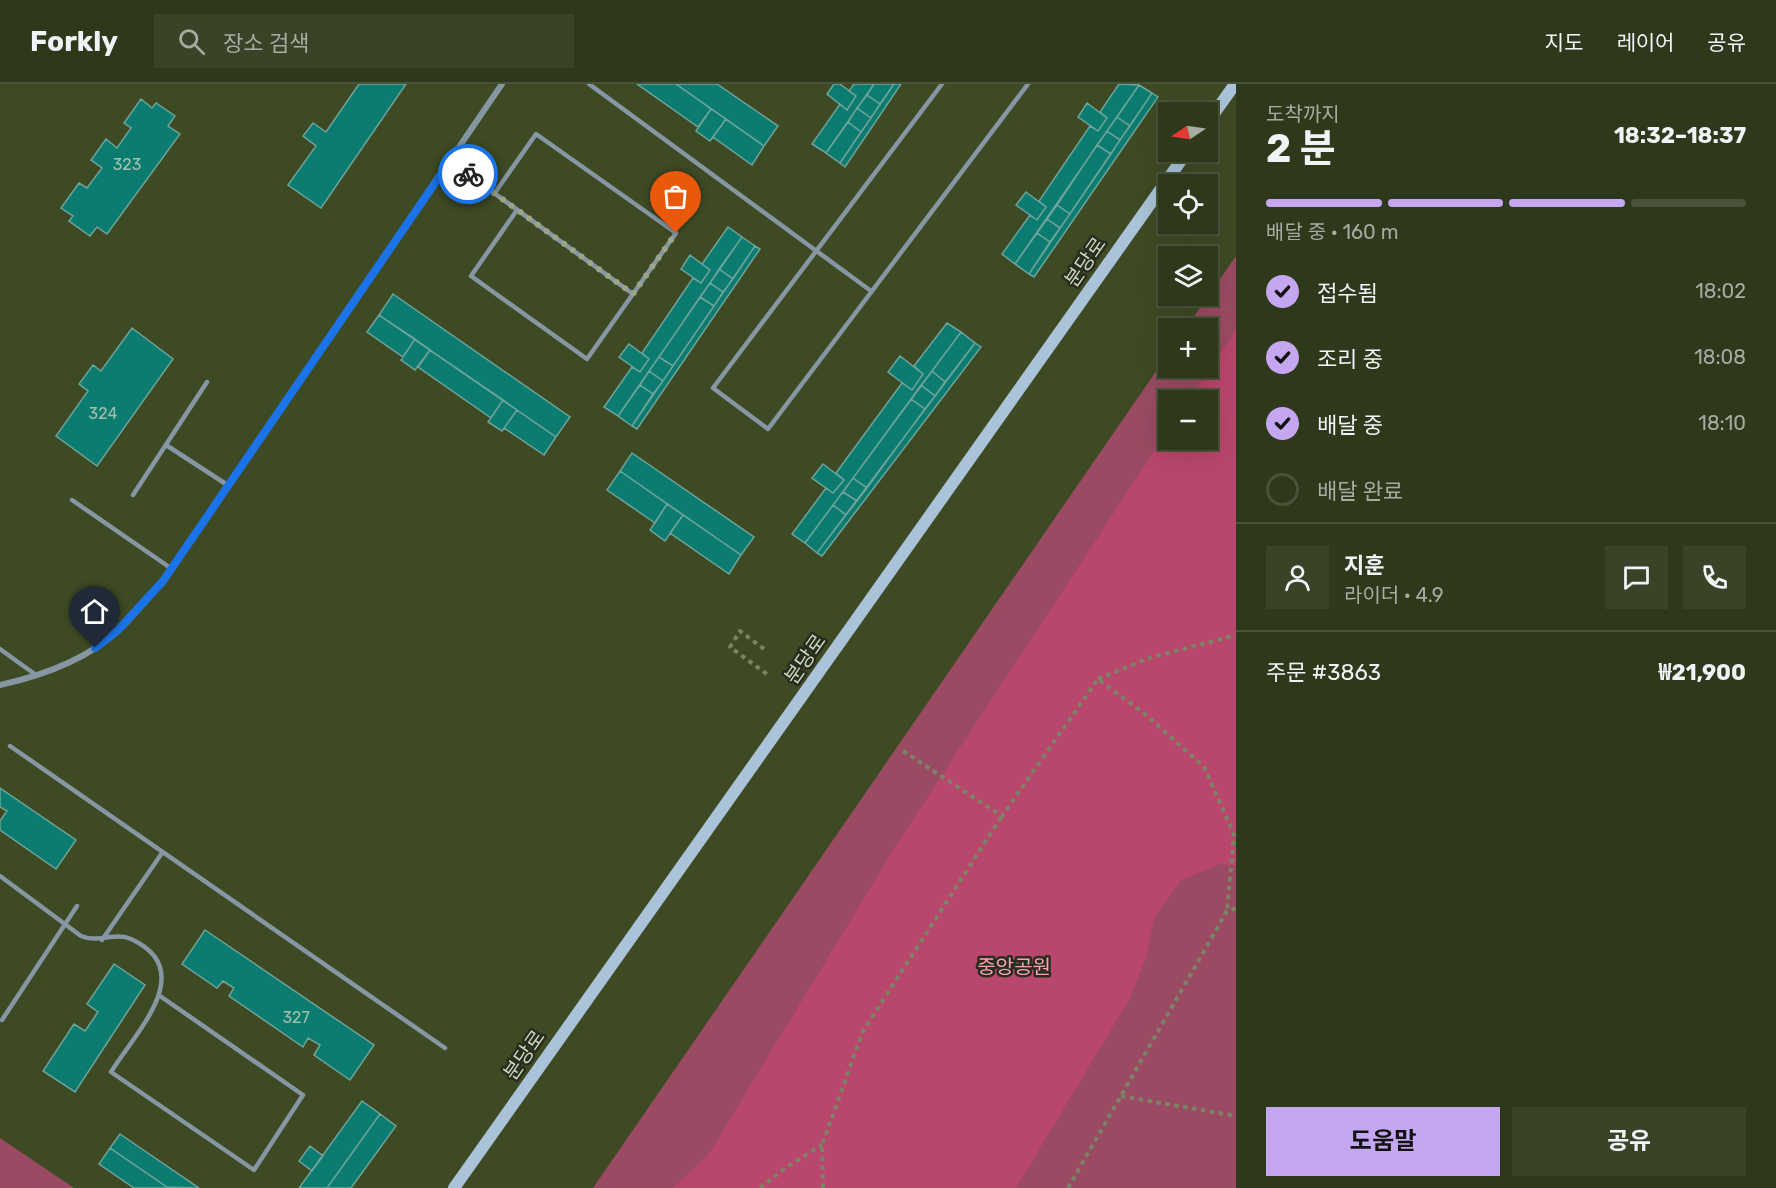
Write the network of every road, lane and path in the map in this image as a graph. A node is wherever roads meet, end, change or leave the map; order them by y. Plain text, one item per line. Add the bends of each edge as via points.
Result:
1 (502, 84) edge
2 (589, 84) edge
3 (942, 84) edge
4 (1028, 84) edge
5 (1234, 84) edge
6 (1218, 107) edge
7 (450, 161) junction
8 (1180, 162) edge
9 (483, 185) junction
10 (494, 194) junction
11 (471, 202) dead end
12 (517, 210) junction
13 (816, 250) junction
14 (871, 291) junction
15 (633, 294) junction
16 (207, 382) dead end
17 (166, 445) junction
18 (229, 486) junction
19 (133, 495) dead end
20 (72, 500) dead end
21 (172, 569) junction
22 (1236, 635) edge
23 (0, 649) edge
24 (765, 649) dead end
25 (36, 675) junction
26 (768, 675) dead end
27 (1098, 679) junction
28 (0, 686) edge
29 (10, 746) dead end
30 (903, 751) dead end
31 (1002, 816) junction
32 (162, 854) junction
33 (0, 876) edge
34 (77, 906) dead end
35 (1236, 908) edge
36 (1227, 911) junction
37 (65, 924) junction
38 (102, 940) junction
39 (160, 996) junction
40 (2, 1020) dead end
41 (445, 1048) dead end
42 (1121, 1096) junction
43 (1236, 1116) edge
44 (822, 1145) junction
45 (454, 1188) edge
46 (760, 1188) edge
47 (823, 1188) edge
48 (1068, 1188) edge

1 - 7 street
2 - 13 lane
3 - 13 lane
4 - 14 lane
5 - 6 main road
7 - 9 lane
7 - 18 street
8 - 45 main road, 분당로
9 - 10 lane
9 - 11 lane
10 - 12 lane
10 - 15 lane via 536,134 676,233
12 - 15 lane
12 - 15 lane via 471,276 586,359
13 - 14 lane
13 - 14 lane via 713,388 768,429
16 - 17 lane
17 - 18 lane
17 - 19 lane
18 - 21 street
20 - 21 lane
21 - 25 street via 118,630 95,648
22 - 27 path via 1149,658
23 - 25 lane
24 - 26 path via 740,631 730,647
25 - 28 street
27 - 31 path
27 - 36 path via 1145,714 1204,767 1234,834
29 - 32 lane
30 - 31 path
31 - 44 path via 863,1031
32 - 38 lane
32 - 41 lane
33 - 37 lane
34 - 37 lane
35 - 36 path
36 - 42 path
37 - 38 lane via 90,939
37 - 40 lane
38 - 39 lane via 130,938 151,953 161,965 164,981
39 - 39 lane via 111,1072 254,1170 303,1095
42 - 43 path
42 - 48 path
44 - 46 path
44 - 47 path

